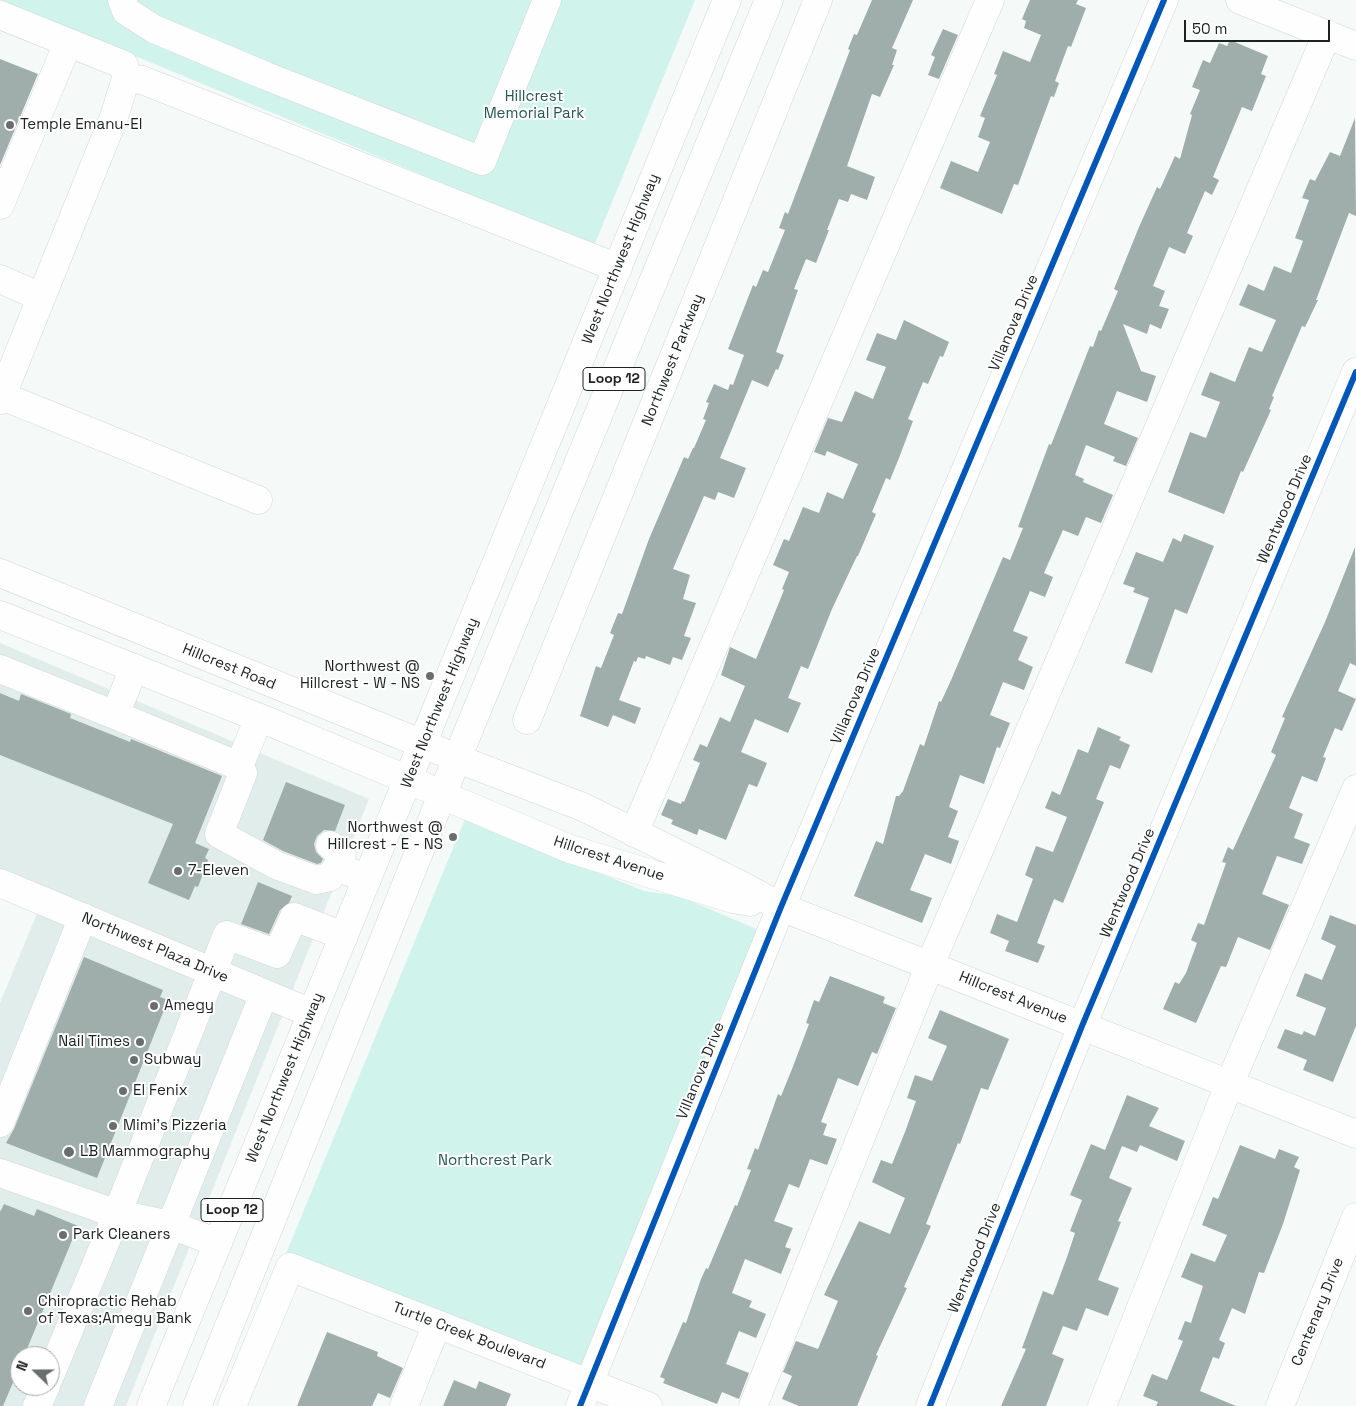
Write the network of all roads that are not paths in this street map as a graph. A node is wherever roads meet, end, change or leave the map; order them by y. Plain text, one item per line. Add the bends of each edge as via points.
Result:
1 (122, 0) edge
2 (547, 0) edge
3 (727, 0) edge
4 (769, 0) edge
5 (818, 0) edge
6 (990, 0) edge
7 (1164, 0) edge
8 (1240, 0) edge
9 (0, 15) edge
10 (1327, 34) junction
11 (68, 43) junction
12 (1356, 46) edge
13 (126, 78) junction
14 (0, 205) edge
15 (618, 268) junction
16 (0, 279) edge
17 (41, 297) junction
18 (1356, 372) edge
19 (1, 398) edge
20 (258, 500) dead end
21 (0, 573) edge
22 (0, 614) edge
23 (153, 636) junction
24 (0, 669) edge
25 (137, 669) junction
26 (115, 715) junction
27 (259, 718) junction
28 (527, 720) dead end
29 (423, 744) junction
30 (458, 758) junction
31 (240, 766) junction
32 (408, 780) junction
33 (1356, 788) edge
34 (442, 795) junction
35 (634, 833) junction
36 (367, 879) junction
37 (0, 883) edge
38 (781, 907) junction
39 (82, 917) junction
40 (344, 936) junction
41 (930, 965) junction
42 (212, 972) junction
43 (264, 994) junction
44 (311, 1013) junction
45 (1082, 1026) junction
46 (1229, 1085) junction
47 (0, 1123) edge
48 (1356, 1134) edge
49 (0, 1173) edge
50 (117, 1214) junction
51 (1356, 1217) edge
52 (171, 1225) junction
53 (218, 1244) junction
54 (437, 1324) junction
55 (60, 1352) edge
56 (585, 1395) edge
57 (98, 1406) edge
58 (151, 1406) edge
59 (197, 1406) edge
60 (232, 1406) edge
61 (404, 1406) edge
62 (648, 1406) edge
63 (753, 1406) edge
64 (930, 1406) edge
65 (1102, 1406) edge
66 (1280, 1406) edge

1 - 2 street via 126,10 154,29 482,161
3 - 15 street, West Northwest Highway / Loop 12
4 - 30 street, Loop 12
5 - 28 street, Northwest Parkway
6 - 35 street
7 - 38 street, Villanova Drive
8 - 10 street
9 - 11 street
10 - 12 street
10 - 41 street
11 - 13 street via 124,65
11 - 14 street
13 - 15 street via 142,80
13 - 17 street via 114,117
15 - 29 street, West Northwest Highway / Loop 12
16 - 17 street
17 - 19 street
18 - 45 street, Wentwood Drive
19 - 20 street
21 - 23 street, Hillcrest Road
22 - 25 street
23 - 25 street
23 - 29 street, Hillcrest Road
24 - 26 street
25 - 26 street
25 - 27 street
26 - 31 street
27 - 31 street
27 - 32 street
29 - 30 street, Hillcrest Road
29 - 32 street, West Northwest Highway / Loop 12
30 - 34 street, Loop 12
30 - 35 street, Hillcrest Avenue via 583,807
31 - 36 street via 243,773 219,834 276,865 316,880 330,877 333,856
32 - 34 street
32 - 36 street, West Northwest Highway / Loop 12
33 - 46 street
34 - 38 street, Hillcrest Avenue via 570,849 733,899
34 - 59 street, Loop 12
35 - 38 street, Hillcrest Avenue
36 - 40 street, West Northwest Highway / Loop 12
37 - 39 street, Northwest Plaza Drive
38 - 41 street, Hillcrest Avenue
38 - 56 street, Villanova Drive
39 - 42 street, Northwest Plaza Drive
39 - 47 street
40 - 42 street via 294,917 277,954 227,935
40 - 44 street, West Northwest Highway / Loop 12
41 - 45 street, Hillcrest Avenue
41 - 63 street
42 - 43 street, Northwest Plaza Drive
42 - 50 street
43 - 44 street, Northwest Plaza Drive
43 - 52 street
44 - 53 street, West Northwest Highway / Loop 12
45 - 46 street, Hillcrest Avenue
45 - 64 street, Wentwood Drive
46 - 48 street, Hillcrest Avenue
46 - 65 street
49 - 50 street
50 - 52 street
50 - 55 street
51 - 66 street, Centenary Drive
52 - 53 street
52 - 57 street
53 - 58 street, West Northwest Highway / Loop 12
54 - 56 street, Turtle Creek Boulevard
54 - 60 street, Turtle Creek Boulevard via 290,1267
54 - 61 street
56 - 62 street, Turtle Creek Boulevard

